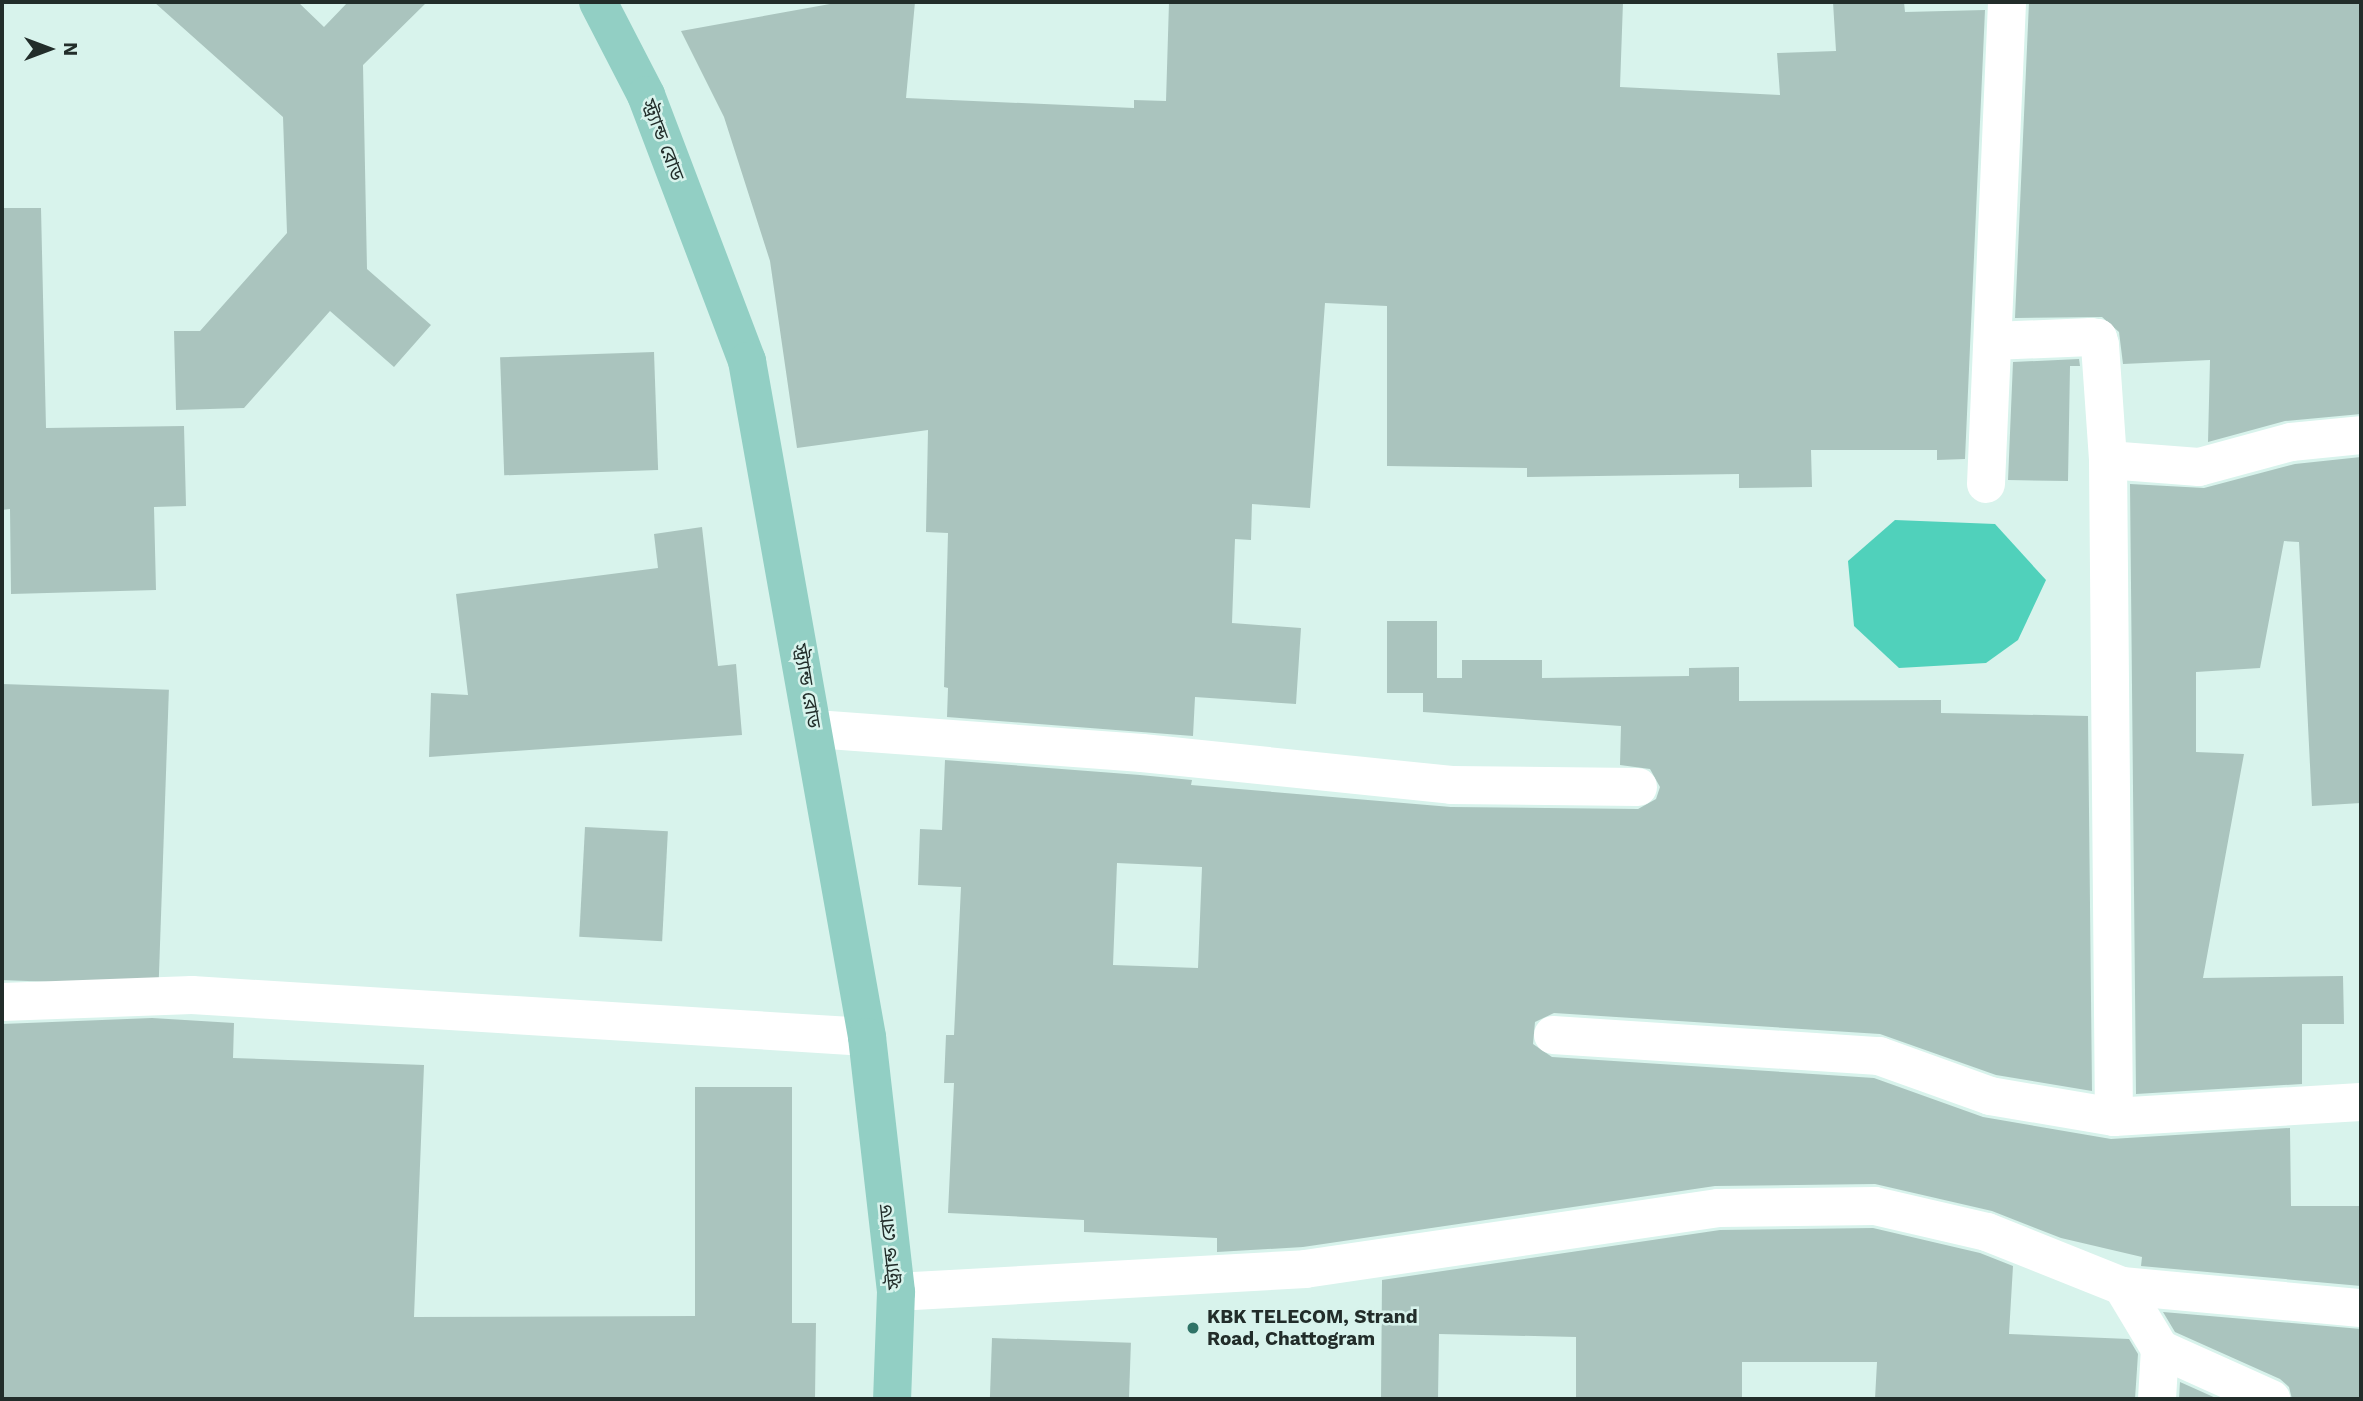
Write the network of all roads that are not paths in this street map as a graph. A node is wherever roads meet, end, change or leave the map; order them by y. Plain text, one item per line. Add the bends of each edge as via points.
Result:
1 (598, 2) edge
2 (2007, 2) edge
3 (1993, 341) junction
4 (2361, 435) edge
5 (2108, 460) junction
6 (1986, 484) dead end
7 (815, 729) junction
8 (1638, 787) dead end
9 (2, 1002) edge
10 (1553, 1035) dead end
11 (867, 1037) junction
12 (2361, 1102) edge
13 (2114, 1116) junction
14 (2122, 1286) junction
15 (896, 1292) junction
16 (2361, 1308) edge
17 (2160, 1349) junction
18 (892, 1399) edge
19 (2157, 1399) edge
20 (2272, 1399) edge

1 - 7 main road, স্ট্র্যান্ড রোড via 646,95 747,361
2 - 3 street
3 - 5 street via 2098,338
3 - 6 street
4 - 5 street via 2291,442 2199,467
5 - 13 street
7 - 8 street via 1142,753 1451,785
7 - 11 main road, স্ট্র্যান্ড রোড
9 - 11 street via 192,995
10 - 13 street via 1879,1056 1990,1096
11 - 15 main road, স্ট্র্যান্ড রোড
12 - 13 street
14 - 15 street via 1987,1232 1875,1206 1718,1208 1305,1269
14 - 16 street
14 - 17 street
15 - 18 main road, স্ট্র্যান্ড রোড
17 - 19 street
17 - 20 street

